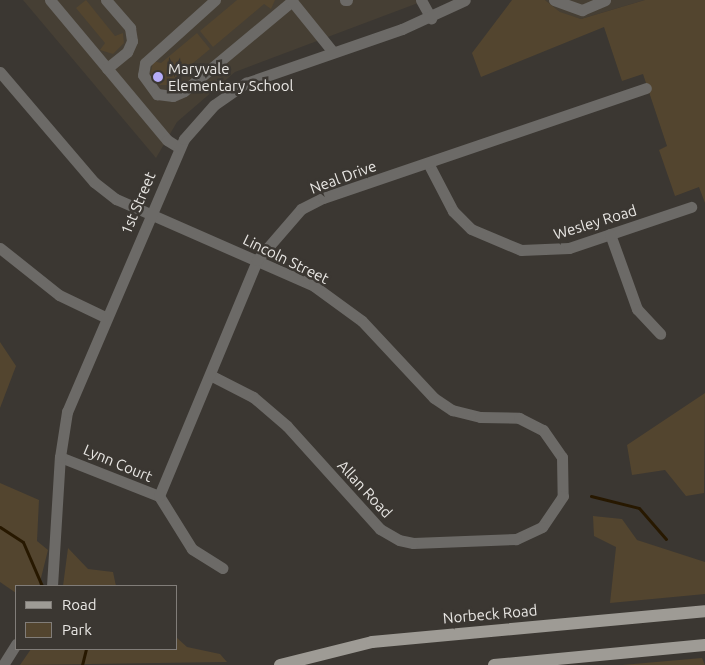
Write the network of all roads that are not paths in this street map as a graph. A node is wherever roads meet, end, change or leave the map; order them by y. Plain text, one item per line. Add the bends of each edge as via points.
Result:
1 (50, 0) edge
2 (106, 0) edge
3 (214, 0) edge
4 (291, 0) edge
5 (422, 0) edge
6 (465, 0) edge
7 (554, 0) edge
8 (605, 0) edge
9 (431, 18) junction
10 (333, 52) junction
11 (107, 68) junction
12 (0, 72) edge
13 (646, 88) dead end
14 (178, 147) junction
15 (428, 163) junction
16 (691, 207) dead end
17 (149, 215) junction
18 (610, 234) junction
19 (0, 248) edge
20 (257, 260) junction
21 (105, 317) junction
22 (660, 334) dead end
23 (210, 376) junction
24 (60, 457) junction
25 (159, 496) junction
26 (530, 534) joint
27 (222, 568) dead end
28 (52, 585) edge
29 (705, 611) edge
30 (705, 645) edge
31 (15, 646) edge
32 (3, 665) edge
33 (280, 665) edge
34 (494, 665) edge

1 - 11 street
2 - 11 street via 130,28 132,41 127,52
3 - 4 street via 145,62 143,75 157,94 174,96 184,90
4 - 10 street
5 - 9 street
6 - 9 street, 1st Street
7 - 8 street via 582,10
9 - 10 street, 1st Street
10 - 14 street, 1st Street via 240,87 200,118
11 - 14 street via 167,140
12 - 17 street, Lincoln Street via 94,182
13 - 15 street, Neal Drive
14 - 17 street, 1st Street
15 - 18 street, Wesley Road via 453,211 472,229 495,242 521,250 549,251
15 - 20 street, Neal Drive via 301,210
16 - 18 street, Wesley Road
17 - 20 street, Lincoln Street
17 - 21 street, 1st Street
18 - 22 street via 637,309
19 - 21 street via 58,295
20 - 23 street, Neal Drive
20 - 26 street, Lincoln Street via 314,286 362,321 434,398 452,410 480,417 519,418 543,430 562,457 563,496 552,517
21 - 24 street, 1st Street via 76,385
23 - 25 street, Neal Drive
23 - 26 street, Allan Road via 253,396 287,426 380,529 399,540 422,543
24 - 25 street, Lynn Court
24 - 28 street, 1st Street
25 - 27 street, Lynn Court via 192,549
29 - 33 main road, Norbeck Road via 381,641
30 - 34 main road
31 - 32 street

